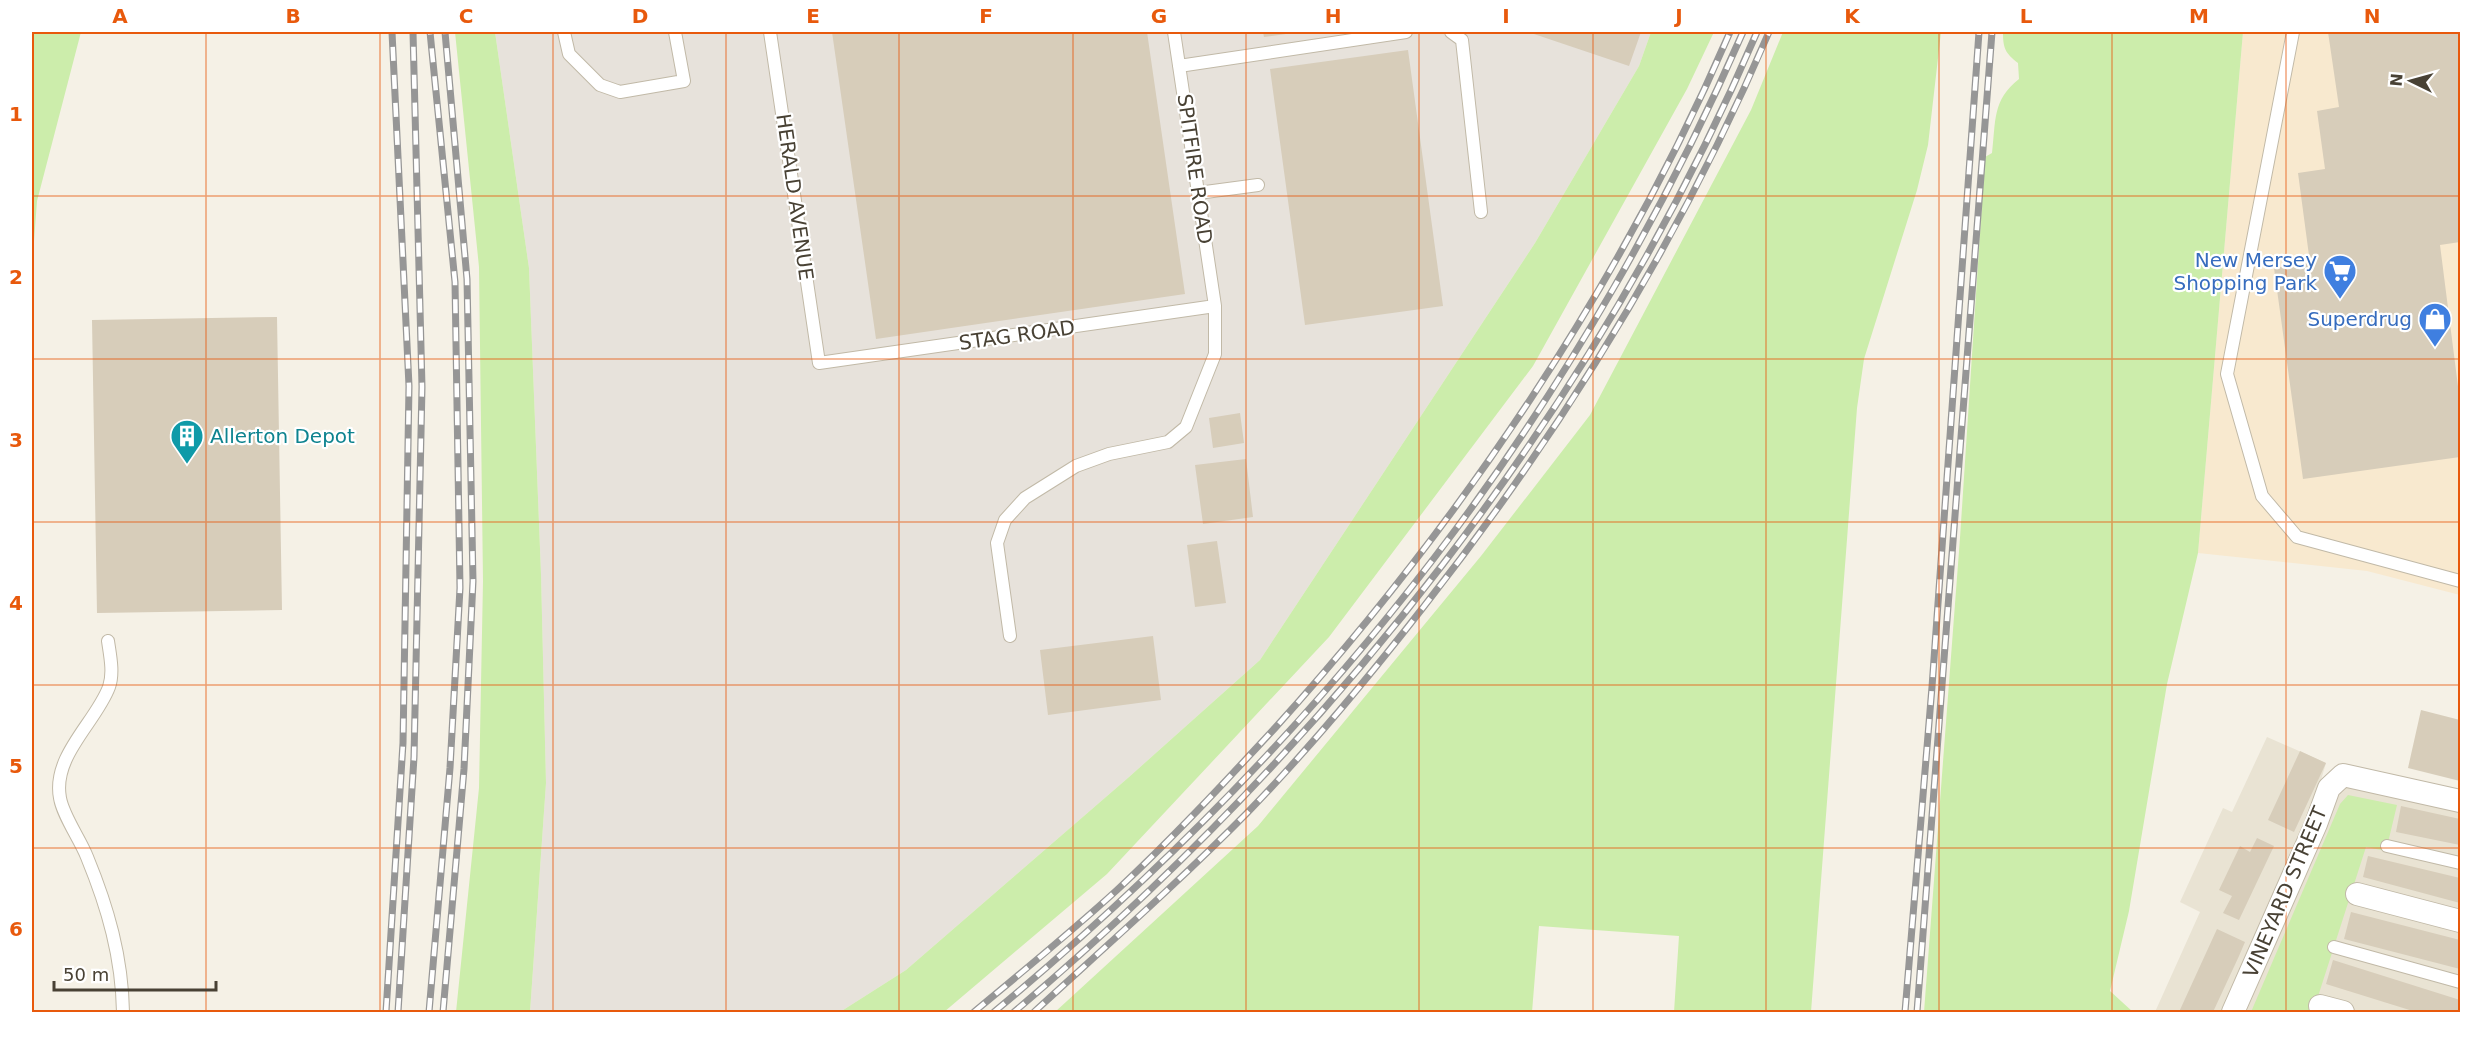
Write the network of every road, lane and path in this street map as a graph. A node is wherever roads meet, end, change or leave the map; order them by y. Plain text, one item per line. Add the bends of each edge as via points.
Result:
1 (564, 32) edge
2 (675, 32) edge
3 (770, 32) edge
4 (1174, 32) edge
5 (1406, 32) edge
6 (1451, 32) edge
7 (2293, 32) edge
8 (1179, 66) junction
9 (1258, 185) dead end
10 (1198, 193) junction
11 (1481, 212) dead end
12 (1215, 306) junction
13 (819, 363) joint
14 (2460, 581) edge
15 (1010, 636) dead end
16 (108, 641) dead end
17 (2460, 801) edge
18 (2387, 846) dead end
19 (2460, 862) edge
20 (2357, 894) dead end
21 (2460, 921) edge
22 (2334, 947) dead end
23 (2460, 982) edge
24 (2320, 1006) dead end
25 (123, 1012) edge
26 (2233, 1012) edge
27 (2343, 1012) edge

1 - 2 lane via 569,54 600,85 620,92 684,81
3 - 13 lane, HERALD AVENUE
4 - 8 lane, SPITFIRE ROAD
5 - 8 lane
6 - 11 lane via 1462,40
7 - 14 lane via 2227,374 2262,496 2297,537
8 - 10 lane, SPITFIRE ROAD
9 - 10 lane
10 - 12 lane, SPITFIRE ROAD
12 - 13 lane, STAG ROAD
12 - 15 lane, SPITFIRE ROAD via 1215,354 1186,427 1168,442 1109,454 1076,466 1025,498 1005,520 997,543
16 - 25 lane via 110,686 68,753 60,799 87,856 107,913 120,958
17 - 26 street, VINEYARD STREET via 2343,775 2328,788 2316,824
18 - 19 lane
20 - 21 street
22 - 23 lane
24 - 27 street

